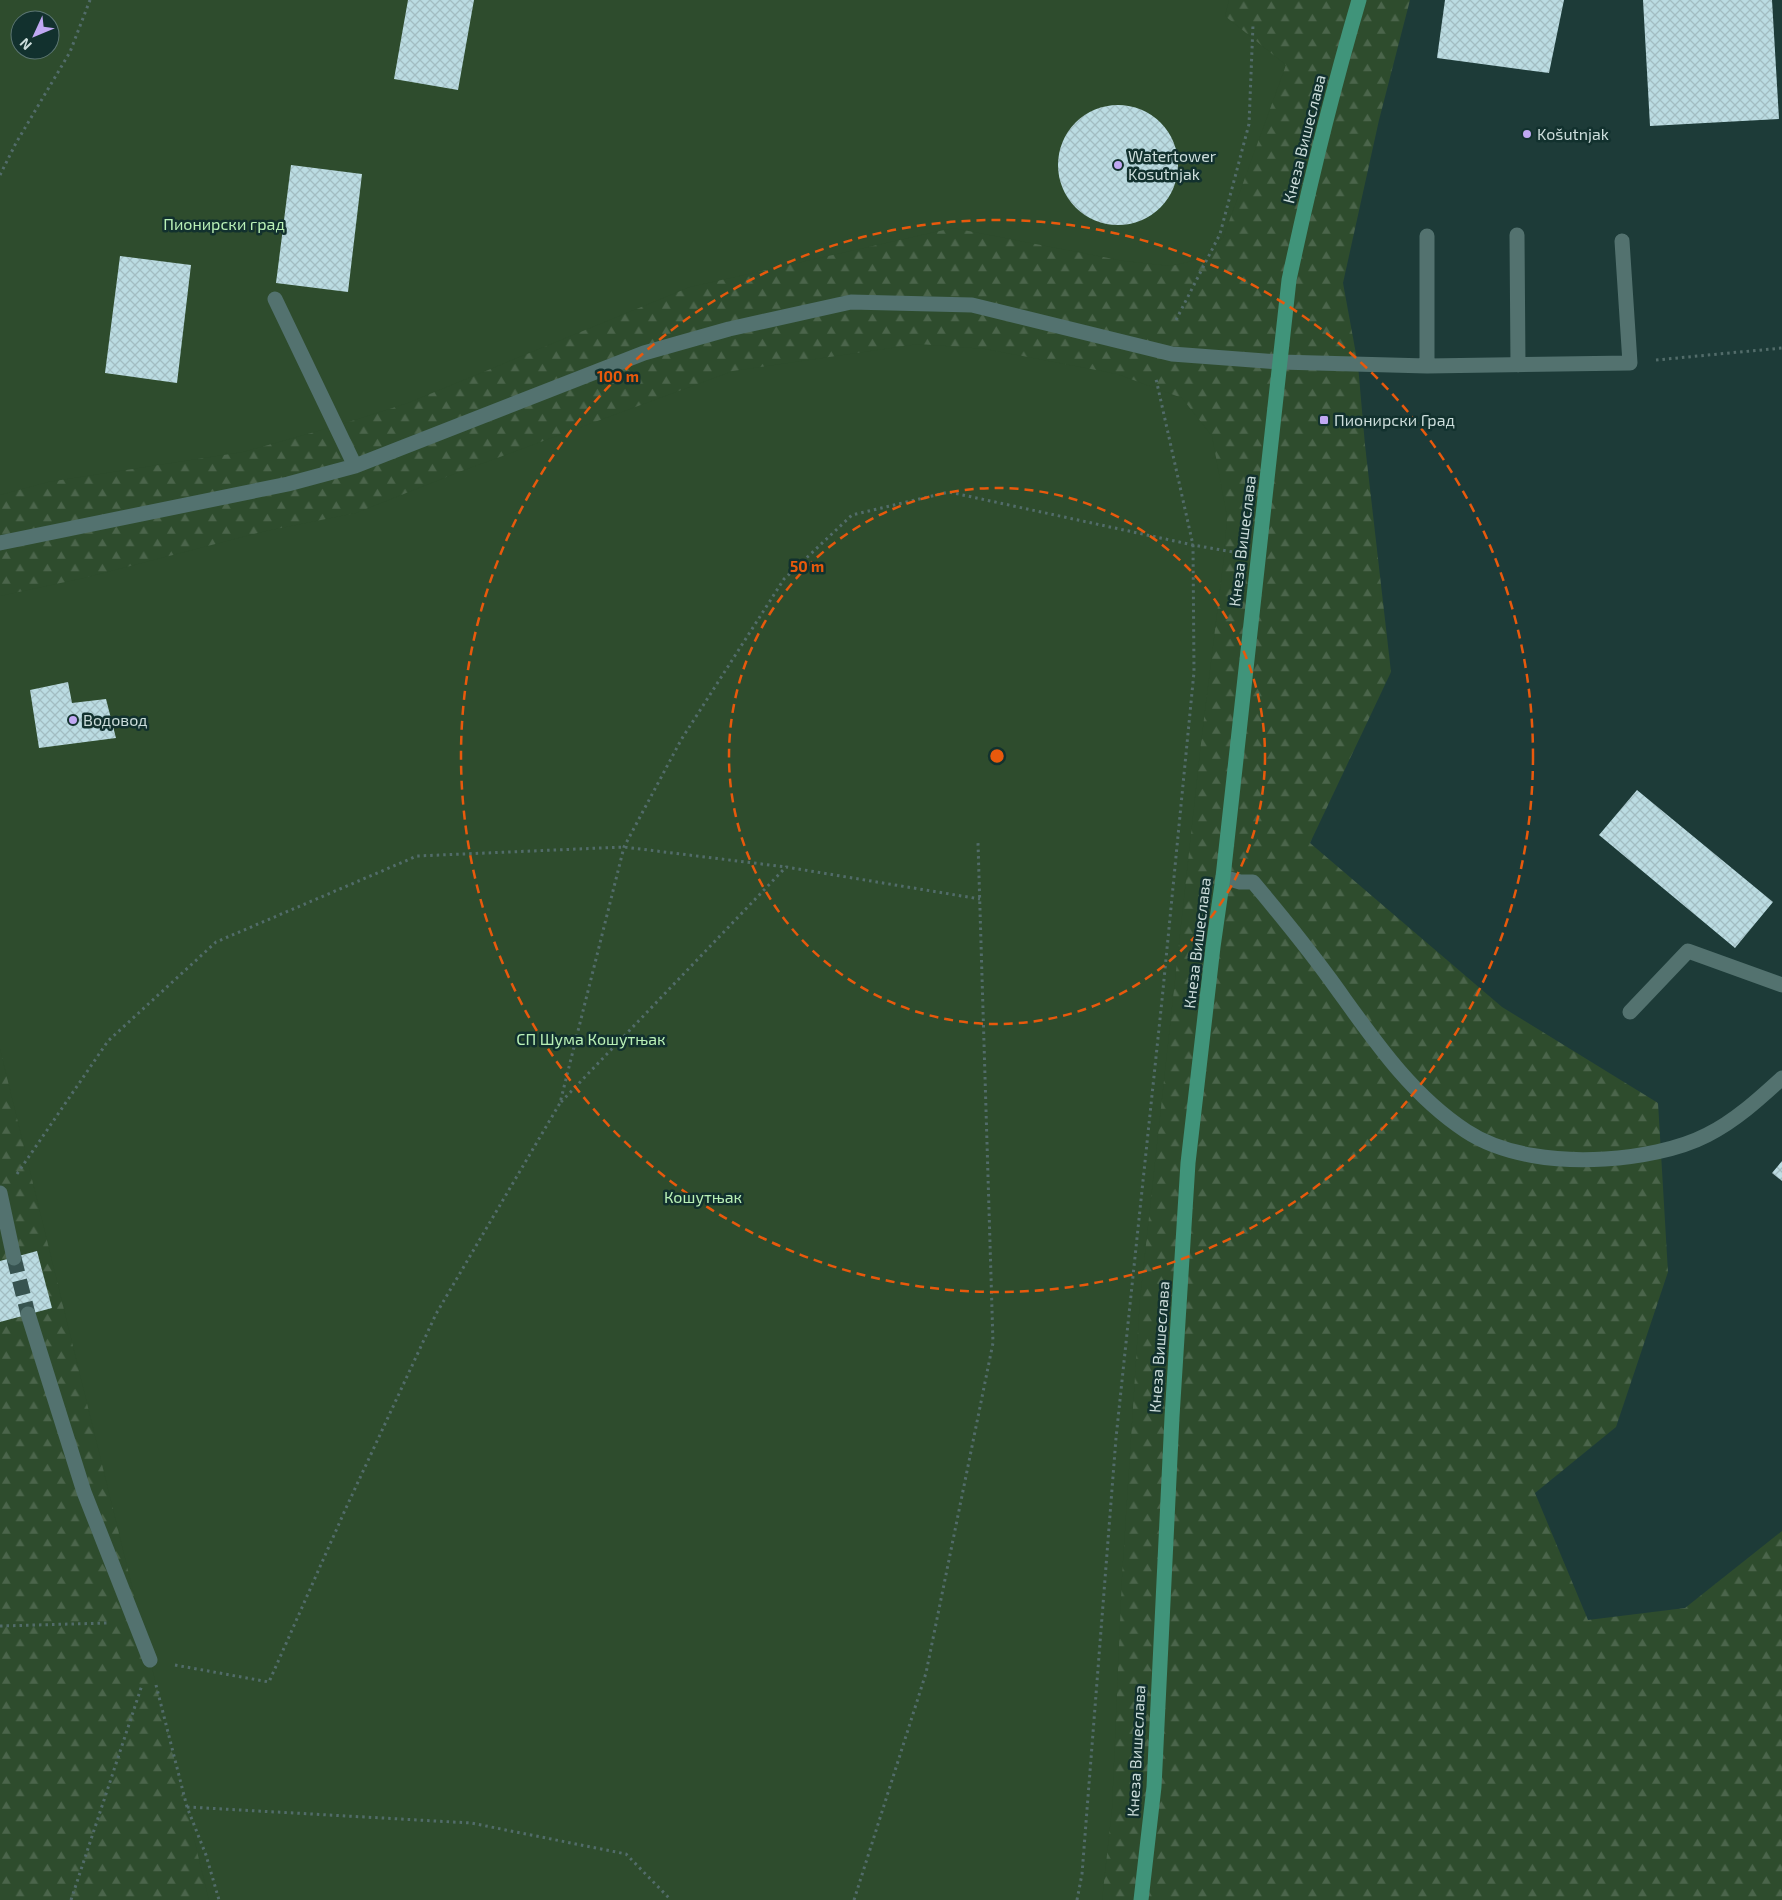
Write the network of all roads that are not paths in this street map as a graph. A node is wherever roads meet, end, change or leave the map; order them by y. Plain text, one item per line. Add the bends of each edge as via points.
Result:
1 (1360, 0) edge
2 (1517, 235) dead end
3 (1427, 236) dead end
4 (1622, 240) dead end
5 (274, 299) dead end
6 (1280, 362) junction
7 (1518, 365) junction
8 (1427, 366) junction
9 (355, 466) junction
10 (0, 542) edge
11 (1223, 876) junction
12 (1782, 985) edge
13 (1630, 1012) dead end
14 (1782, 1078) edge
15 (0, 1197) edge
16 (14, 1258) tunnel mouth
17 (28, 1314) tunnel mouth
18 (150, 1660) road end
19 (1141, 1900) edge

1 - 6 main road, Кнеза Вишеслава via 1302,216 1289,280
2 - 7 street
3 - 8 street
4 - 7 street via 1630,363
5 - 9 street
6 - 8 street
6 - 9 street via 1172,354 972,306 851,302 729,329 644,353
6 - 11 main road, Кнеза Вишеслава
7 - 8 street
9 - 10 street via 288,484
11 - 14 street via 1240,882 1253,882 1406,1080 1467,1132 1504,1149 1540,1157 1587,1160 1627,1158 1672,1148 1706,1136 1737,1117
11 - 19 main road, Кнеза Вишеслава via 1188,1163 1154,1787
12 - 13 street via 1688,951
15 - 16 street
17 - 18 street via 84,1492

